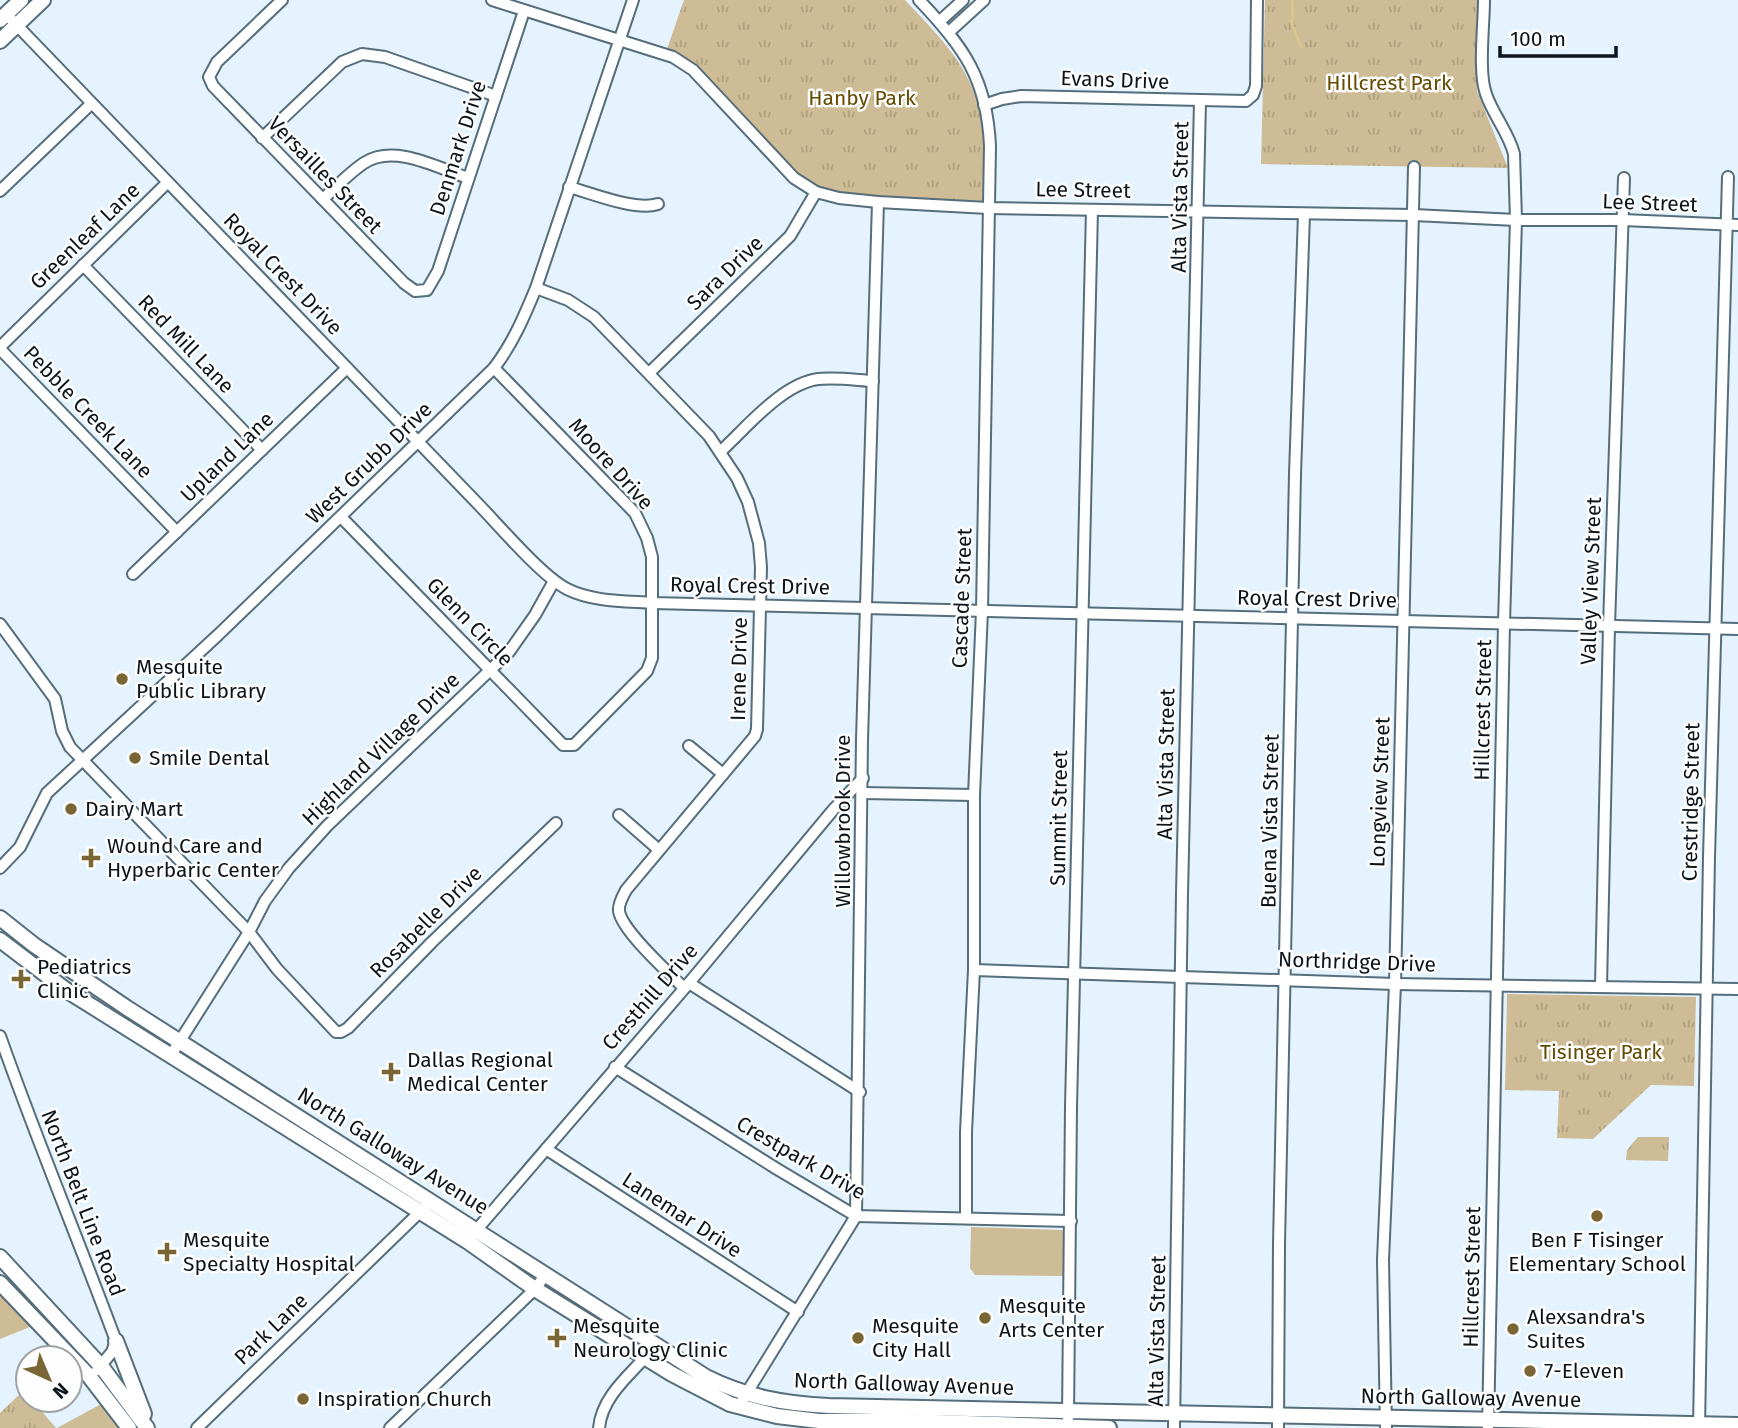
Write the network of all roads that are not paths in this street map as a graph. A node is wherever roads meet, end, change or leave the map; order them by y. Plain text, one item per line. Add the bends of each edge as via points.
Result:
1 (21, 0) edge
2 (43, 0) edge
3 (282, 0) edge
4 (492, 0) edge
5 (633, 0) edge
6 (919, 0) edge
7 (963, 0) edge
8 (984, 0) edge
9 (1257, 0) edge
10 (1484, 0) edge
11 (524, 11) junction
12 (7, 20) edge
13 (940, 21) junction
14 (949, 32) junction
15 (0, 41) edge
16 (618, 41) junction
17 (496, 96) junction
18 (1200, 101) junction
19 (91, 104) junction
20 (984, 105) junction
21 (262, 138) junction
22 (1414, 167) dead end
23 (1728, 177) dead end
24 (468, 178) junction
25 (1624, 178) dead end
26 (167, 183) junction
27 (569, 187) junction
28 (0, 191) edge
29 (816, 192) junction
30 (323, 199) junction
31 (878, 202) junction
32 (658, 204) dead end
33 (988, 208) junction
34 (1092, 210) junction
35 (1199, 212) junction
36 (1304, 214) junction
37 (1414, 215) junction
38 (1516, 220) junction
39 (1623, 220) junction
40 (1732, 225) edge
41 (83, 265) junction
42 (536, 288) junction
43 (421, 291) joint
44 (0, 348) edge
45 (347, 368) junction
46 (494, 368) junction
47 (649, 373) junction
48 (873, 381) junction
49 (418, 441) junction
50 (262, 450) junction
51 (721, 451) junction
52 (341, 517) junction
53 (177, 532) junction
54 (133, 574) dead end
55 (554, 581) junction
56 (653, 603) junction
57 (760, 605) junction
58 (867, 608) junction
59 (982, 611) junction
60 (1083, 613) junction
61 (1189, 616) junction
62 (1294, 618) junction
63 (1404, 621) junction
64 (1504, 623) junction
65 (0, 624) edge
66 (1609, 626) junction
67 (1715, 628) junction
68 (1738, 629) edge
69 (489, 670) junction
70 (574, 744) joint
71 (689, 746) dead end
72 (82, 760) junction
73 (723, 774) junction
74 (863, 778) junction
75 (862, 793) junction
76 (974, 795) junction
77 (619, 815) dead end
78 (556, 823) dead end
79 (659, 850) junction
80 (0, 868) edge
81 (0, 918) edge
82 (249, 932) junction
83 (0, 940) edge
84 (59, 963) junction
85 (975, 970) junction
86 (1075, 974) junction
87 (1182, 976) junction
88 (48, 978) junction
89 (1286, 979) junction
90 (1395, 984) junction
91 (1496, 984) junction
92 (687, 985) junction
93 (1601, 986) junction
94 (1706, 988) junction
95 (1738, 989) edge
96 (92, 1006) junction
97 (132, 1011) junction
98 (0, 1036) edge
99 (180, 1041) junction
100 (171, 1055) junction
101 (615, 1067) junction
102 (235, 1076) junction
103 (208, 1078) junction
104 (860, 1092) junction
105 (545, 1149) junction
106 (392, 1175) junction
107 (382, 1188) junction
108 (432, 1200) junction
109 (420, 1212) junction
110 (856, 1216) junction
111 (966, 1218) junction
112 (1071, 1222) junction
113 (477, 1229) junction
114 (467, 1241) junction
115 (0, 1257) edge
116 (546, 1274) junction
117 (0, 1283) edge
118 (536, 1289) junction
119 (798, 1312) junction
120 (116, 1341) junction
121 (657, 1345) junction
122 (645, 1358) junction
123 (102, 1366) junction
124 (89, 1377) junction
125 (743, 1400) junction
126 (906, 1406) junction
127 (1068, 1409) junction
128 (1176, 1412) junction
129 (1279, 1422) edge
130 (1488, 1423) edge
131 (905, 1424) edge
132 (1383, 1425) edge
133 (1600, 1425) edge
134 (1738, 1425) edge
135 (1699, 1426) edge
136 (1068, 1427) edge
137 (129, 1428) edge
138 (148, 1428) edge
139 (197, 1428) edge
140 (390, 1428) edge
141 (599, 1428) edge
142 (1109, 1428) edge
143 (1174, 1428) edge

1 - 12 main road
2 - 12 main road
3 - 21 street, Versailles Street via 217,61 209,76 217,92
4 - 11 street, Lee Street
5 - 16 street, West Grubb Drive
6 - 13 street, Cascade Street
7 - 13 street
8 - 14 street
9 - 18 street, Evans Drive via 1253,95 1246,101
10 - 38 street, Hillcrest Street via 1483,83 1512,145
11 - 16 street, Lee Street
11 - 17 street, Denmark Drive
12 - 15 main road
12 - 19 street, Royal Crest Drive
13 - 14 street, Cascade Street
14 - 20 street, Cascade Street via 973,68
16 - 27 street, West Grubb Drive
16 - 29 street, Lee Street via 673,57 692,71 794,178
17 - 21 street via 385,57 362,54 342,62
17 - 24 street, Denmark Drive
18 - 20 street, Evans Drive via 1021,96
18 - 35 street, Alta Vista Street
19 - 26 street, Royal Crest Drive
19 - 28 street
20 - 33 street, Cascade Street via 990,146
21 - 30 street, Versailles Street
22 - 37 street, Longview Street
23 - 40 street, Crestridge Street
24 - 30 street via 387,154 366,162
24 - 43 street, Denmark Drive via 433,282
25 - 39 street, Valley View Street
26 - 41 street, Greenleaf Lane
26 - 45 street, Royal Crest Drive
27 - 32 street via 636,205
27 - 42 street, West Grubb Drive
29 - 31 street, Lee Street
29 - 47 street, Sara Drive via 790,236
30 - 43 street, Versailles Street via 410,288
31 - 33 street, Lee Street
31 - 48 street, Willowbrook Drive
33 - 34 street, Lee Street
33 - 59 street, Cascade Street
34 - 35 street, Lee Street
34 - 60 street, Summit Street
35 - 36 street, Lee Street
35 - 61 street, Alta Vista Street
36 - 37 street, Lee Street
36 - 62 street, Buena Vista Street
37 - 38 street, Lee Street
37 - 63 street, Longview Street
38 - 39 street, Lee Street
38 - 64 street, Hillcrest Street
39 - 40 street, Lee Street
39 - 66 street, Valley View Street
40 - 67 street, Crestridge Street
41 - 44 street, Greenleaf Lane
41 - 50 street, Red Mill Lane
42 - 46 street, West Grubb Drive via 523,321
42 - 47 street, Irene Drive via 568,300 594,317
44 - 53 street, Pebble Creek Lane
45 - 49 street, Royal Crest Drive
45 - 50 street, Upland Lane
46 - 49 street, West Grubb Drive
46 - 56 street, Moore Drive via 635,513 652,557
47 - 51 street, Irene Drive
48 - 51 street via 820,379 798,385
48 - 58 street, Willowbrook Drive
49 - 52 street, West Grubb Drive
49 - 55 street, Royal Crest Drive
50 - 53 street, Upland Lane
51 - 57 street, Irene Drive via 748,502 759,543
52 - 69 street, Glenn Circle
52 - 72 street, West Grubb Drive
53 - 54 street, Upland Lane
55 - 56 street, Royal Crest Drive via 603,600
55 - 69 street, Highland Village Drive via 509,652
56 - 57 street, Royal Crest Drive
56 - 70 street, Moore Drive via 652,658 647,671
57 - 58 street, Royal Crest Drive
57 - 73 street, Irene Drive via 757,729
58 - 59 street, Royal Crest Drive
58 - 74 street, Willowbrook Drive
59 - 60 street, Royal Crest Drive
59 - 76 street, Cascade Street
60 - 61 street, Royal Crest Drive
60 - 86 street, Summit Street
61 - 62 street, Royal Crest Drive
61 - 87 street, Alta Vista Street
62 - 63 street, Royal Crest Drive
62 - 89 street, Buena Vista Street
63 - 64 street, Royal Crest Drive
63 - 90 street, Longview Street
64 - 66 street, Royal Crest Drive
64 - 91 street, Hillcrest Street
65 - 72 street via 46,684 55,699 62,732
66 - 67 street, Royal Crest Drive
66 - 93 street, Valley View Street
67 - 68 street, Royal Crest Drive
67 - 94 street, Crestridge Street
69 - 70 street, Glenn Circle via 563,745
69 - 82 street, Highland Village Drive via 289,867
71 - 73 street
72 - 80 street, West Grubb Drive via 47,793 20,847
72 - 82 street
73 - 79 street, Irene Drive
74 - 75 street, Willowbrook Drive
74 - 92 street, Cresthill Drive
75 - 76 street
75 - 104 street, Willowbrook Drive
76 - 85 street, Cascade Street
77 - 79 street
78 - 82 street, Rosabelle Drive via 341,1032 322,1018
79 - 92 street, Irene Drive via 625,890 619,912 654,959
81 - 84 main road, North Galloway Avenue
82 - 99 street, Highland Village Drive
83 - 88 main road, North Galloway Avenue
84 - 88 main road
84 - 97 main road, North Galloway Avenue
85 - 86 street, Northridge Drive
85 - 111 street, Cascade Street
86 - 87 street, Northridge Drive
86 - 112 street, Summit Street
87 - 89 street, Northridge Drive
87 - 128 street, Alta Vista Street
88 - 96 main road, North Galloway Avenue
89 - 90 street, Northridge Drive
89 - 129 street, Buena Vista Street
90 - 91 street, Northridge Drive
90 - 132 street, Longview Street via 1383,1260
91 - 93 street, Northridge Drive
91 - 130 street, Hillcrest Street
92 - 101 street, Cresthill Drive
92 - 104 street
93 - 94 street, Northridge Drive
94 - 95 street, Northridge Drive
94 - 135 street, Crestridge Street
96 - 97 main road via 102,997
96 - 100 main road, North Galloway Avenue
97 - 99 main road, North Galloway Avenue
98 - 120 street, North Belt Line Road
99 - 100 street, Highland Village Drive
99 - 102 main road, North Galloway Avenue
100 - 103 main road, North Galloway Avenue
101 - 105 street, Cresthill Drive
101 - 110 street, Crestpark Drive
102 - 103 main road via 220,1073
102 - 106 main road, North Galloway Avenue
103 - 107 main road, North Galloway Avenue
104 - 110 street, Willowbrook Drive
105 - 113 street, Cresthill Drive
105 - 119 street, Lanemar Drive
106 - 107 main road
106 - 108 main road, North Galloway Avenue
107 - 109 main road, North Galloway Avenue
108 - 109 street, Park Lane
108 - 113 main road, North Galloway Avenue
109 - 114 main road, North Galloway Avenue
109 - 139 street, Park Lane
110 - 111 street, Crestpark Drive
110 - 119 street, Willowbrook Drive
111 - 112 street, Crestpark Drive
112 - 127 street, Summit Street
113 - 114 street, Cresthill Drive
113 - 116 main road, North Galloway Avenue
114 - 118 main road, North Galloway Avenue
115 - 123 main road
116 - 118 street
116 - 121 main road, North Galloway Avenue
117 - 124 main road
118 - 122 main road, North Galloway Avenue
118 - 140 street
119 - 125 street, Willowbrook Drive
120 - 123 street
120 - 138 main road
121 - 122 street
121 - 125 main road, North Galloway Avenue
122 - 125 main road, North Galloway Avenue via 702,1391
122 - 141 street via 612,1393
123 - 124 street
123 - 138 main road
124 - 137 main road
125 - 126 main road, North Galloway Avenue
125 - 131 main road, North Galloway Avenue via 777,1416
126 - 127 main road, North Galloway Avenue
126 - 131 street
127 - 128 main road, North Galloway Avenue
127 - 136 street, Summit Street
128 - 129 main road, North Galloway Avenue
128 - 143 street, Alta Vista Street
129 - 132 main road, North Galloway Avenue
130 - 132 main road, North Galloway Avenue
130 - 133 main road, North Galloway Avenue
131 - 136 main road, North Galloway Avenue
133 - 135 main road, North Galloway Avenue
134 - 135 main road, North Galloway Avenue
136 - 142 main road, North Galloway Avenue

